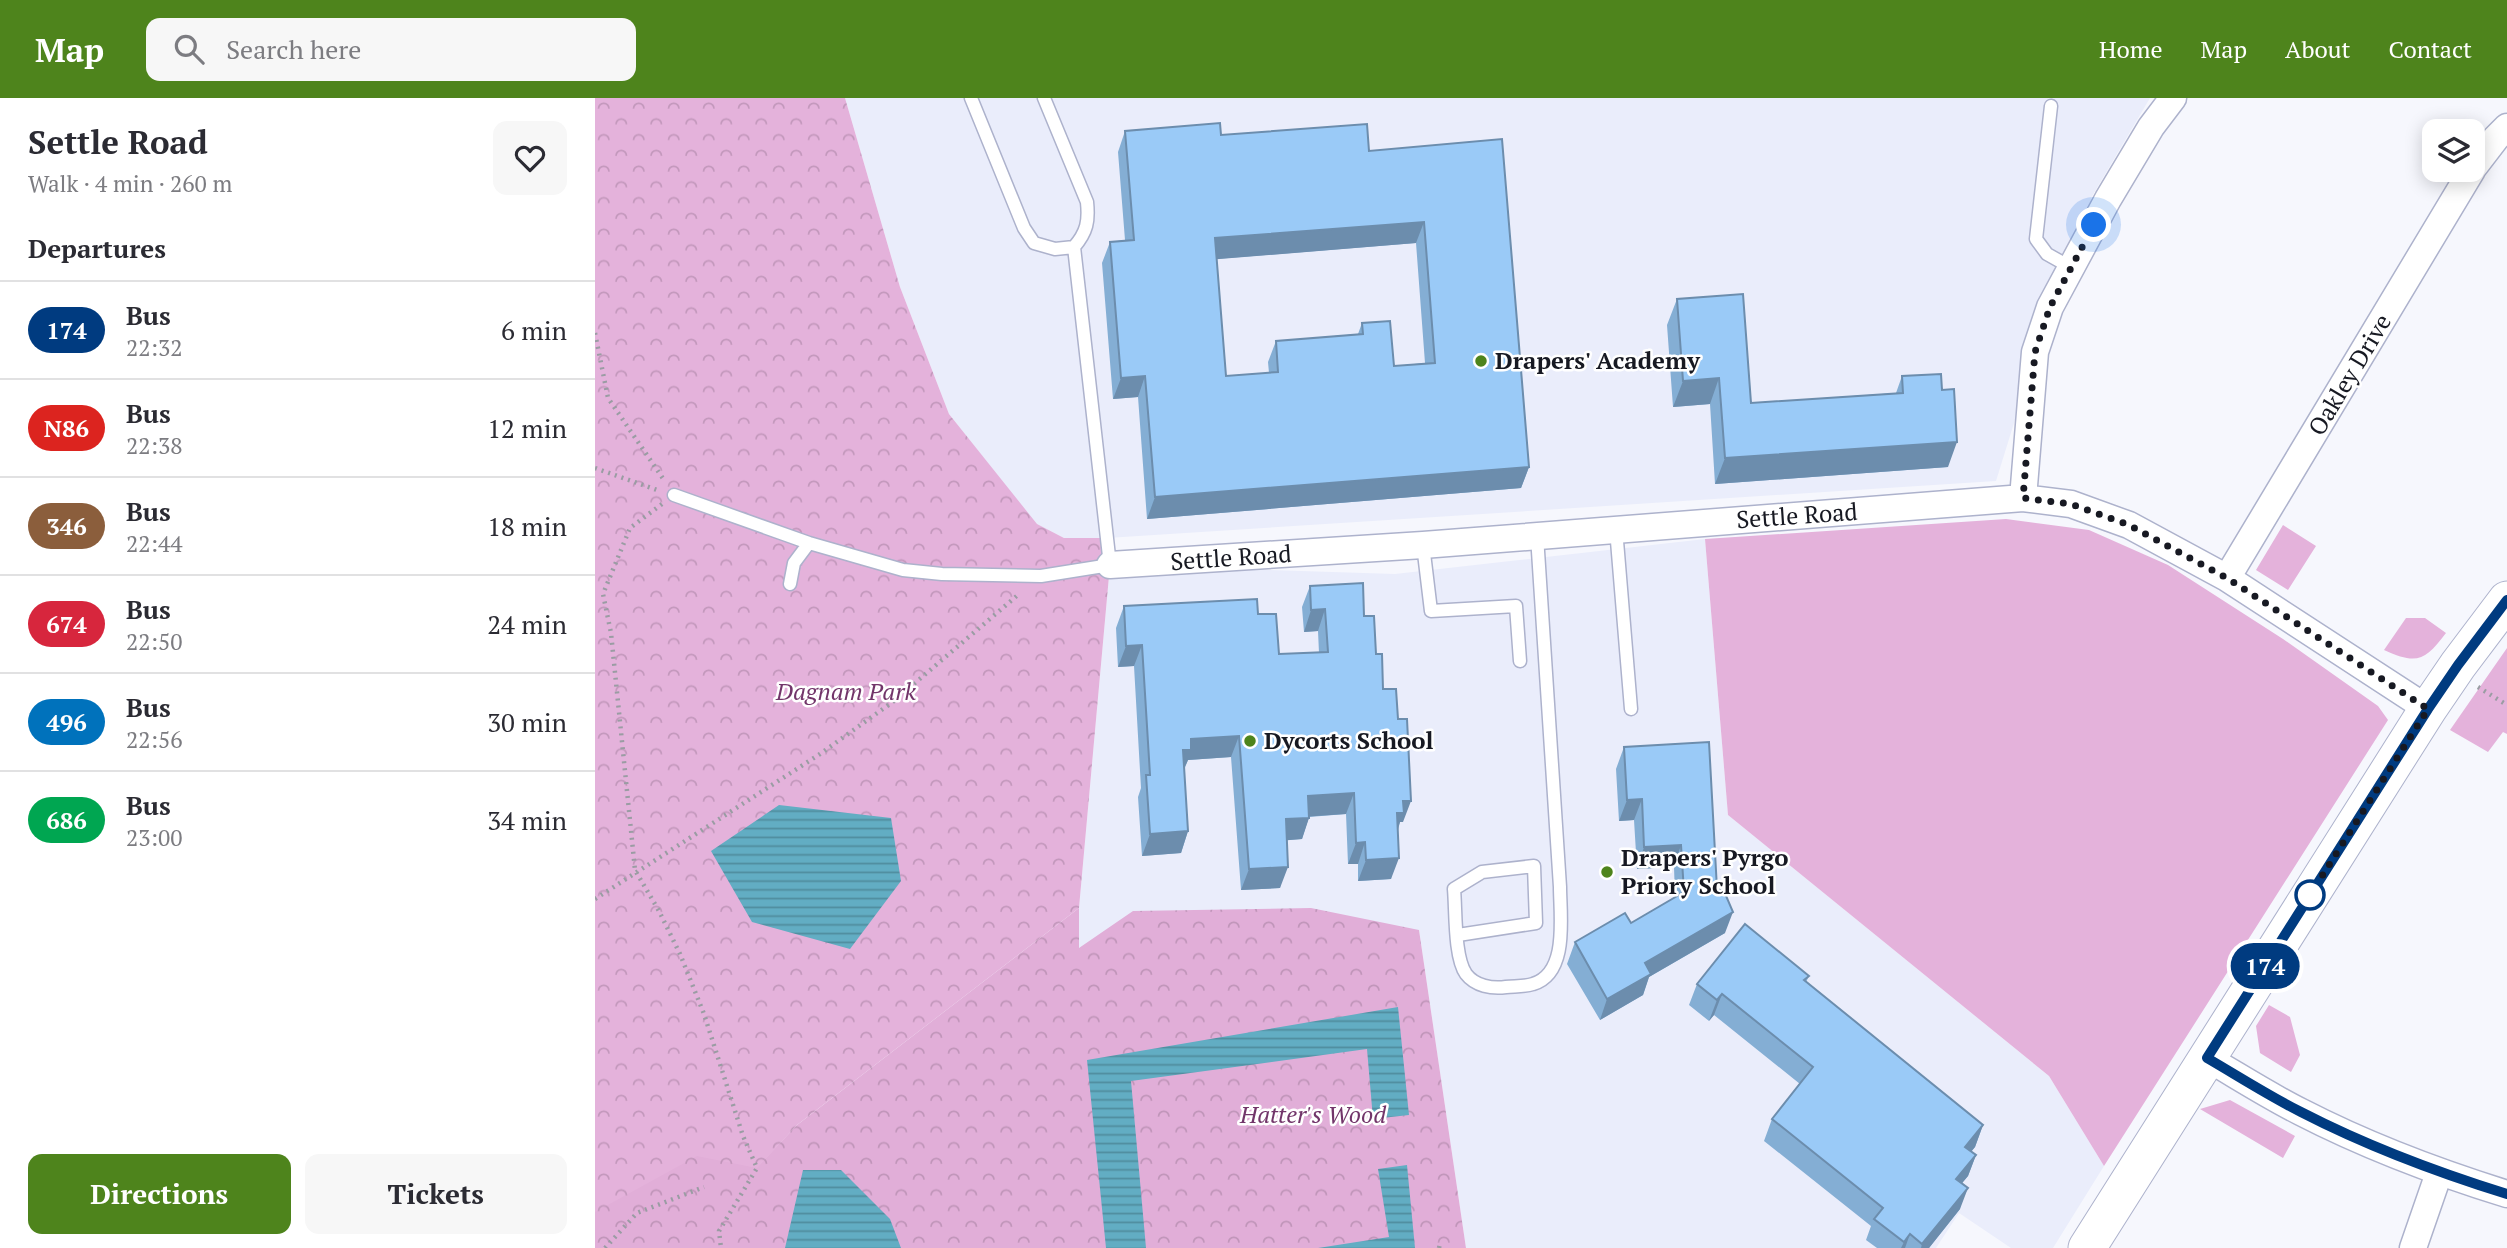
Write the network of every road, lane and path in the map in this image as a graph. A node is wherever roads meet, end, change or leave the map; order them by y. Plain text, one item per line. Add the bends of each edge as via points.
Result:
1 (971, 98) edge
2 (1044, 98) edge
3 (2173, 98) edge
4 (2051, 106) dead end
5 (2507, 127) edge
6 (2485, 152) edge
7 (2464, 182) edge
8 (1074, 247) junction
9 (2072, 268) junction
10 (595, 333) edge
11 (595, 468) edge
12 (674, 495) junction
13 (2023, 498) junction
14 (1616, 530) junction
15 (1537, 536) junction
16 (809, 543) junction
17 (1423, 545) junction
18 (1110, 565) junction
19 (1041, 576) junction
20 (2227, 578) junction
21 (790, 583) dead end
22 (2502, 616) edge
23 (1520, 661) dead end
24 (1631, 709) dead end
25 (2428, 709) junction
26 (595, 899) edge
27 (1458, 935) junction
28 (2207, 1058) junction
29 (2439, 1173) junction
30 (704, 1187) dead end
31 (2507, 1194) edge
32 (605, 1248) edge
33 (721, 1248) edge
34 (2087, 1248) edge
35 (2413, 1248) edge

1 - 8 lane via 1024,229 1034,243
2 - 8 lane via 1087,202 1084,235
3 - 9 street via 2122,175
4 - 9 lane via 2036,239 2047,254
5 - 6 street, Oakley Drive
7 - 20 street, Oakley Drive
8 - 18 lane
9 - 13 street via 2050,307 2035,352
10 - 12 path via 608,398
11 - 12 path
12 - 16 lane
12 - 33 path via 630,528 603,594 635,870 680,954 757,1168 719,1231
13 - 14 street, Settle Road
13 - 20 street, Settle Road via 2071,504 2129,525
14 - 15 street, Settle Road
14 - 24 lane
15 - 17 street, Settle Road
15 - 27 lane via 1560,887 1556,960 1549,975 1534,984 1498,988 1477,984 1466,974 1459,957
16 - 19 lane via 903,570
16 - 21 lane via 794,563
17 - 18 street, Settle Road
17 - 23 lane via 1431,611 1516,606
18 - 19 lane
19 - 26 path via 894,701
20 - 25 street, Settle Road
22 - 25 street
25 - 28 street
27 - 27 lane via 1536,923 1534,866 1482,872 1454,889
28 - 29 street via 2299,1111
28 - 34 street
29 - 31 street
29 - 35 street
30 - 32 path via 637,1213

